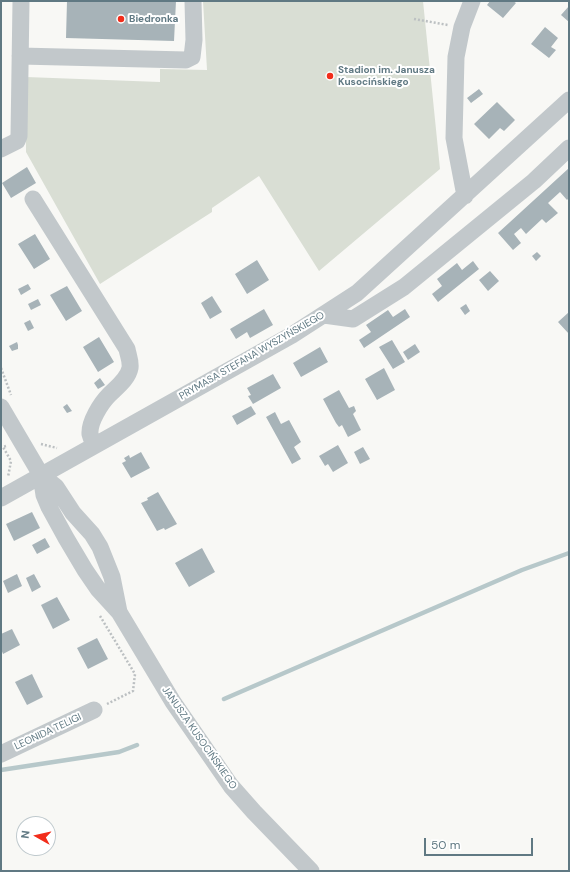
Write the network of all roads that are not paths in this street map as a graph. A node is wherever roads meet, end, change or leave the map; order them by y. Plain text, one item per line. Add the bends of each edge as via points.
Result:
1 (21, 1) edge
2 (193, 1) edge
3 (472, 1) edge
4 (20, 56) junction
5 (569, 100) edge
6 (569, 148) edge
7 (1, 149) edge
8 (465, 196) junction
9 (33, 200) dead end
10 (324, 315) junction
11 (1, 407) edge
12 (94, 446) junction
13 (41, 475) junction
14 (1, 498) edge
15 (119, 612) junction
16 (94, 710) road end
17 (1, 754) edge
18 (311, 871) edge

1 - 4 street
2 - 4 street via 193,52 192,57 186,60
3 - 8 street via 462,27 456,58 454,138
4 - 7 street via 19,136 17,142
5 - 8 street, PRYMASA STEFANA WYSZYŃSKIEGO
6 - 10 street via 534,181 404,287 353,319
8 - 10 street, PRYMASA STEFANA WYSZYŃSKIEGO via 357,294
9 - 12 street via 126,349 129,359 130,368 127,375 96,412 90,433
10 - 12 street, PRYMASA STEFANA WYSZYŃSKIEGO
11 - 13 street, JANUSZA KUSOCIŃSKIEGO
12 - 13 street, PRYMASA STEFANA WYSZYŃSKIEGO
13 - 14 street, PRYMASA STEFANA WYSZYŃSKIEGO
13 - 15 street, JANUSZA KUSOCIŃSKIEGO via 44,495 66,538 85,570
13 - 15 street, JANUSZA KUSOCIŃSKIEGO via 56,487 100,547 112,577
15 - 18 street, JANUSZA KUSOCIŃSKIEGO via 173,702 227,781
16 - 17 street, LEONIDA TELIGI

